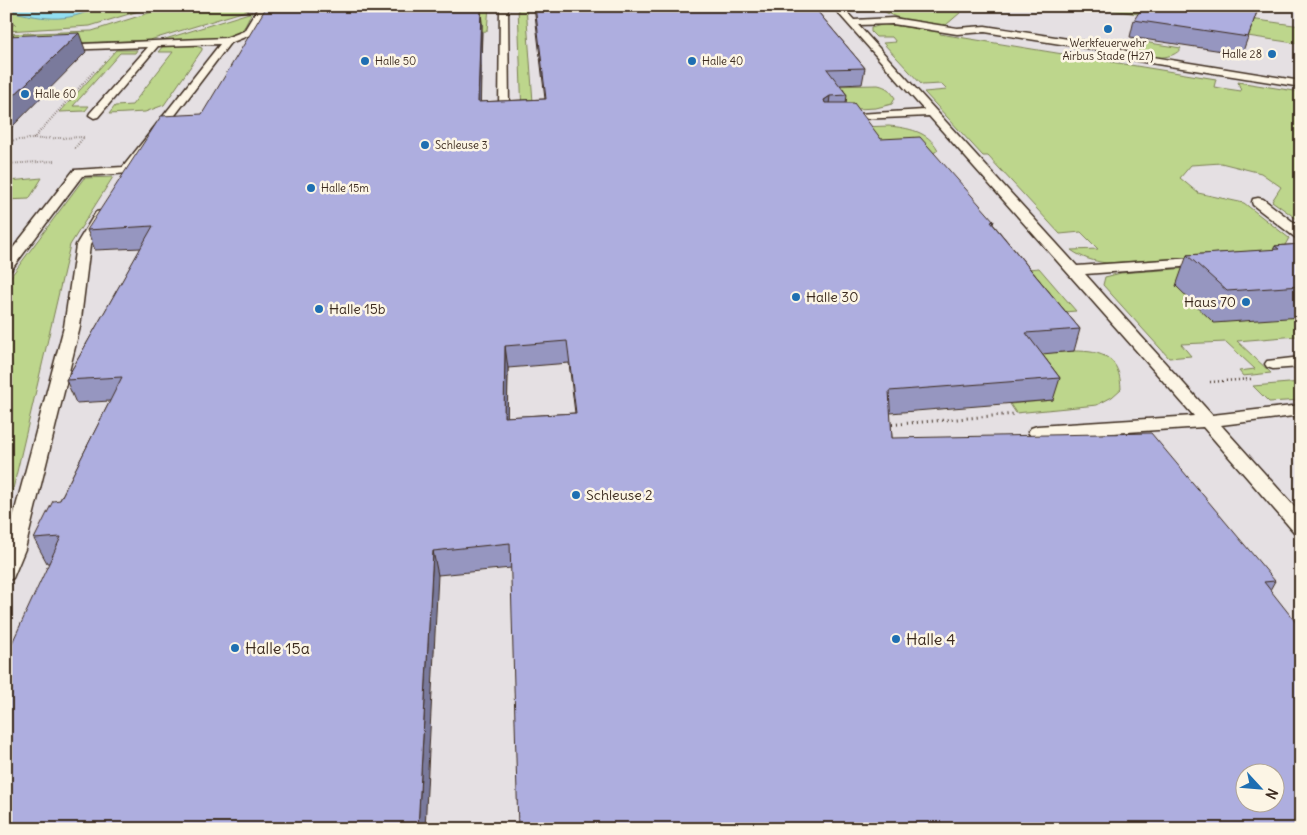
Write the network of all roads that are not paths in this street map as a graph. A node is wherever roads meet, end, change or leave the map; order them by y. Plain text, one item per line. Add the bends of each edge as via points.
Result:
1 (263, 6) edge
2 (504, 6) edge
3 (836, 6) edge
4 (851, 23) junction
5 (227, 41) junction
6 (156, 43) junction
7 (55, 47) edge
8 (1301, 84) edge
9 (504, 111) edge
10 (933, 113) junction
11 (94, 115) dead end
12 (829, 118) edge
13 (152, 154) edge
14 (138, 155) junction
15 (127, 170) junction
16 (117, 186) edge
17 (1258, 202) dead end
18 (107, 203) edge
19 (1301, 235) edge
20 (1222, 260) edge
21 (6, 267) edge
22 (1073, 271) junction
23 (1301, 362) edge
24 (1273, 364) dead end
25 (1301, 410) edge
26 (1207, 420) junction
27 (1037, 432) dead end
28 (1293, 510) edge
29 (1301, 527) edge
30 (6, 573) edge

1 - 5 lane via 247,33
2 - 9 lane
3 - 4 lane
4 - 8 lane via 893,21 958,31 985,29
4 - 10 lane
5 - 6 lane
5 - 14 lane
6 - 7 lane
6 - 11 lane
10 - 12 lane
10 - 22 lane
13 - 14 lane
14 - 15 lane
15 - 16 lane
15 - 21 lane via 78,172
17 - 19 lane
18 - 30 lane via 83,245 72,327
20 - 22 lane
22 - 26 lane
23 - 24 lane
25 - 26 lane
26 - 27 lane
26 - 28 lane
28 - 29 lane

